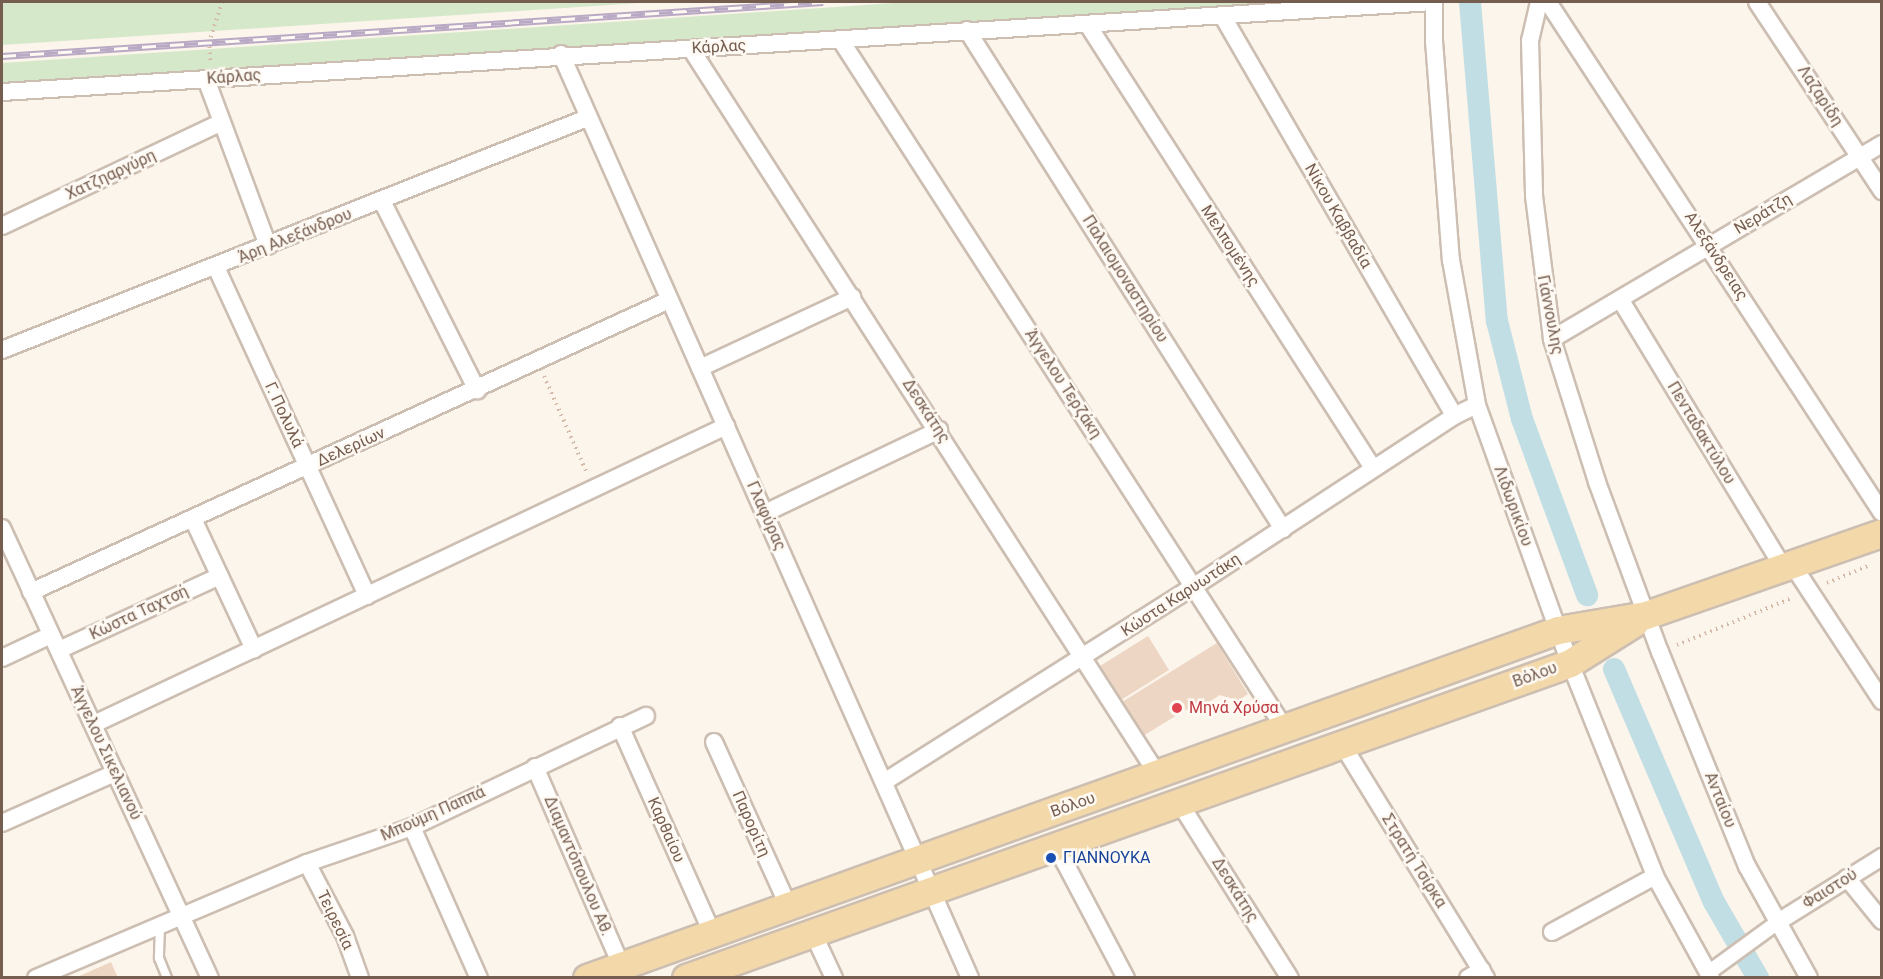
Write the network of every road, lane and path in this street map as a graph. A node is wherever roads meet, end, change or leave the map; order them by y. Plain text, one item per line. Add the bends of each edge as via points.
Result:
1 (222, 2) edge
2 (1434, 2) edge
3 (1539, 2) edge
4 (1548, 2) edge
5 (1757, 2) edge
6 (1222, 15) junction
7 (1088, 25) junction
8 (967, 30) junction
9 (840, 39) junction
10 (691, 49) junction
11 (561, 54) junction
12 (206, 79) junction
13 (2, 92) edge
14 (587, 118) junction
15 (220, 123) junction
16 (1881, 144) edge
17 (1860, 157) junction
18 (1881, 191) edge
19 (382, 201) junction
20 (2, 226) edge
21 (268, 246) junction
22 (1710, 246) junction
23 (216, 267) junction
24 (852, 297) junction
25 (1620, 299) junction
26 (669, 300) junction
27 (1552, 339) junction
28 (2, 350) edge
29 (538, 361) junction
30 (700, 368) junction
31 (477, 390) junction
32 (1477, 405) junction
33 (1454, 416) junction
34 (726, 426) junction
35 (939, 430) junction
36 (308, 467) junction
37 (1372, 468) junction
38 (595, 491) junction
39 (765, 513) junction
40 (1881, 513) edge
41 (193, 519) junction
42 (1283, 529) junction
43 (2, 530) edge
44 (1881, 533) edge
45 (1881, 560) edge
46 (1787, 566) junction
47 (220, 576) junction
48 (1193, 587) junction
49 (1809, 591) junction
50 (31, 592) junction
51 (367, 596) junction
52 (1646, 615) junction
53 (1558, 630) junction
54 (55, 643) junction
55 (254, 649) junction
56 (1660, 652) junction
57 (1085, 657) junction
58 (2, 658) edge
59 (1570, 663) junction
60 (1881, 701) edge
61 (646, 716) dead end
62 (94, 724) junction
63 (620, 726) junction
64 (1285, 729) junction
65 (714, 742) dead end
66 (1342, 744) junction
67 (535, 767) junction
68 (115, 773) junction
69 (1158, 775) junction
70 (884, 782) junction
71 (1179, 802) junction
72 (2, 823) edge
73 (412, 827) junction
74 (1056, 846) junction
75 (1881, 856) edge
76 (917, 861) junction
77 (307, 863) junction
78 (1655, 876) junction
79 (1847, 878) junction
80 (931, 891) junction
81 (789, 907) junction
82 (182, 916) junction
83 (1881, 921) edge
84 (1778, 922) junction
85 (160, 925) junction
86 (1552, 932) dead end
87 (712, 933) junction
88 (813, 933) junction
89 (621, 965) junction
90 (1479, 975) edge
91 (1706, 976) edge
92 (36, 978) edge
93 (167, 978) edge
94 (210, 978) edge
95 (360, 978) edge
96 (479, 978) edge
97 (587, 978) edge
98 (686, 978) edge
99 (834, 978) edge
100 (970, 978) edge
101 (1126, 978) edge
102 (1290, 978) edge
103 (1809, 978) edge

1 - 12 path via 209,43
2 - 6 street, Κάρλας
2 - 32 street, Λιδωρικίου via 1451,260
3 - 27 street, Γιάννουλης via 1531,29 1530,57 1534,196
4 - 22 street, Αλεξάνδρειας
5 - 17 street, Λαζαρίδη
6 - 7 street, Κάρλας
6 - 33 street, Νίκου Καββαδία
7 - 8 street, Κάρλας
7 - 37 street, Μελπομένης
8 - 9 street, Κάρλας
8 - 42 street, Παλαιομοναστηρίου
9 - 10 street, Κάρλας
9 - 48 street, Άγγελου Τερζάκη
10 - 11 street, Κάρλας
10 - 24 street, Δεσκάτης
11 - 12 street, Κάρλας
11 - 14 street, Γλαφύρας
12 - 13 street, Κάρλας
12 - 15 street
14 - 19 street, Άρη Αλεξάνδρου
14 - 26 street, Γλαφύρας
15 - 20 street, Χατζηαργύρη
15 - 21 street
16 - 17 street, Νεράτζη
17 - 18 street, Λαζαρίδη
17 - 22 street, Νεράτζη
19 - 21 street, Άρη Αλεξάνδρου
19 - 31 street
21 - 23 street, Άρη Αλεξάνδρου
22 - 25 street, Νεράτζη
22 - 40 street, Αλεξάνδρειας
23 - 28 street, Άρη Αλεξάνδρου
23 - 36 street, Γ. Πολυλά
24 - 30 street
24 - 35 street, Δεσκάτης
25 - 27 street, Νεράτζη
25 - 46 street, Πενταδακτύλου
26 - 29 street, Δελερίων
26 - 30 street, Γλαφύρας
27 - 52 street, Γιάννουλης via 1597,482
29 - 31 street, Δελερίων
29 - 38 path
30 - 34 street, Γλαφύρας
31 - 36 street, Δελερίων
32 - 33 street, Κώστα Καρυωτάκη
32 - 53 street, Λιδωρικίου
33 - 37 street, Κώστα Καρυωτάκη
34 - 38 street
34 - 39 street, Γλαφύρας
35 - 39 street
35 - 57 street, Δεσκάτης
36 - 41 street, Δελερίων
36 - 51 street, Γ. Πολυλά
37 - 42 street, Κώστα Καρυωτάκη
38 - 51 street
39 - 70 street, Γλαφύρας
41 - 47 street
41 - 50 street, Δελερίων
42 - 48 street, Κώστα Καρυωτάκη
43 - 50 street, Άγγελου Σικελιανού
44 - 46 main road
45 - 49 path
46 - 49 street, Πενταδακτύλου
46 - 52 main road
47 - 54 street, Κώστα Ταχτσή
47 - 55 street
48 - 57 street, Κώστα Καρυωτάκη
48 - 64 street, Άγγελου Τερζάκη
49 - 56 path
49 - 60 street, Πενταδακτύλου
50 - 54 street, Άγγελου Σικελιανού
51 - 55 street
52 - 53 main road, Βόλου
52 - 56 street, Ανταίου
52 - 59 main road, Βόλου
53 - 59 street, Λιδωρικίου
53 - 64 main road, Βόλου
54 - 58 street, Κώστα Ταχτσή
54 - 62 street, Άγγελου Σικελιανού
55 - 62 street
56 - 84 street, Ανταίου via 1747,866
57 - 69 street, Δεσκάτης
57 - 70 street, Κώστα Καρυωτάκη
59 - 66 main road, Βόλου
59 - 78 street, Λιδωρικίου
61 - 63 street, Μπούμη Παππά
62 - 68 street, Άγγελου Σικελιανού
63 - 67 street, Μπούμη Παππά
63 - 87 street, Καρθαίου
64 - 69 main road, Βόλου
65 - 81 street, Παρορίτη
66 - 71 main road, Βόλου
66 - 90 street, Στρατή Τσίρκα
67 - 73 street, Μπούμη Παππά
67 - 89 street, Διαμαντόπουλου Αθ.
68 - 72 street
68 - 82 street, Άγγελου Σικελιανού
69 - 76 main road, Βόλου
70 - 76 street, Γλαφύρας
71 - 74 main road, Βόλου
71 - 102 street, Δεσκάτης
73 - 77 street, Μπούμη Παππά
73 - 96 street
74 - 80 main road, Βόλου
74 - 101 street
75 - 79 street, Φαιστού
76 - 80 street, Γλαφύρας
76 - 81 main road, Βόλου
77 - 82 street, Μπούμη Παππά
77 - 95 street, Τειρεσία via 345,936
78 - 86 street
78 - 91 street, Λιδωρικίου
79 - 83 street
79 - 84 street, Φαιστού
80 - 88 main road, Βόλου
80 - 100 street, Γλαφύρας
81 - 87 main road, Βόλου
82 - 85 street, Μπούμη Παππά
82 - 94 street, Άγγελου Σικελιανού
84 - 91 street
84 - 103 street, Ανταίου
85 - 92 street, Μπούμη Παππά
85 - 93 lane via 159,958
87 - 89 main road, Βόλου
88 - 98 main road, Βόλου
88 - 99 street
89 - 97 main road, Βόλου

